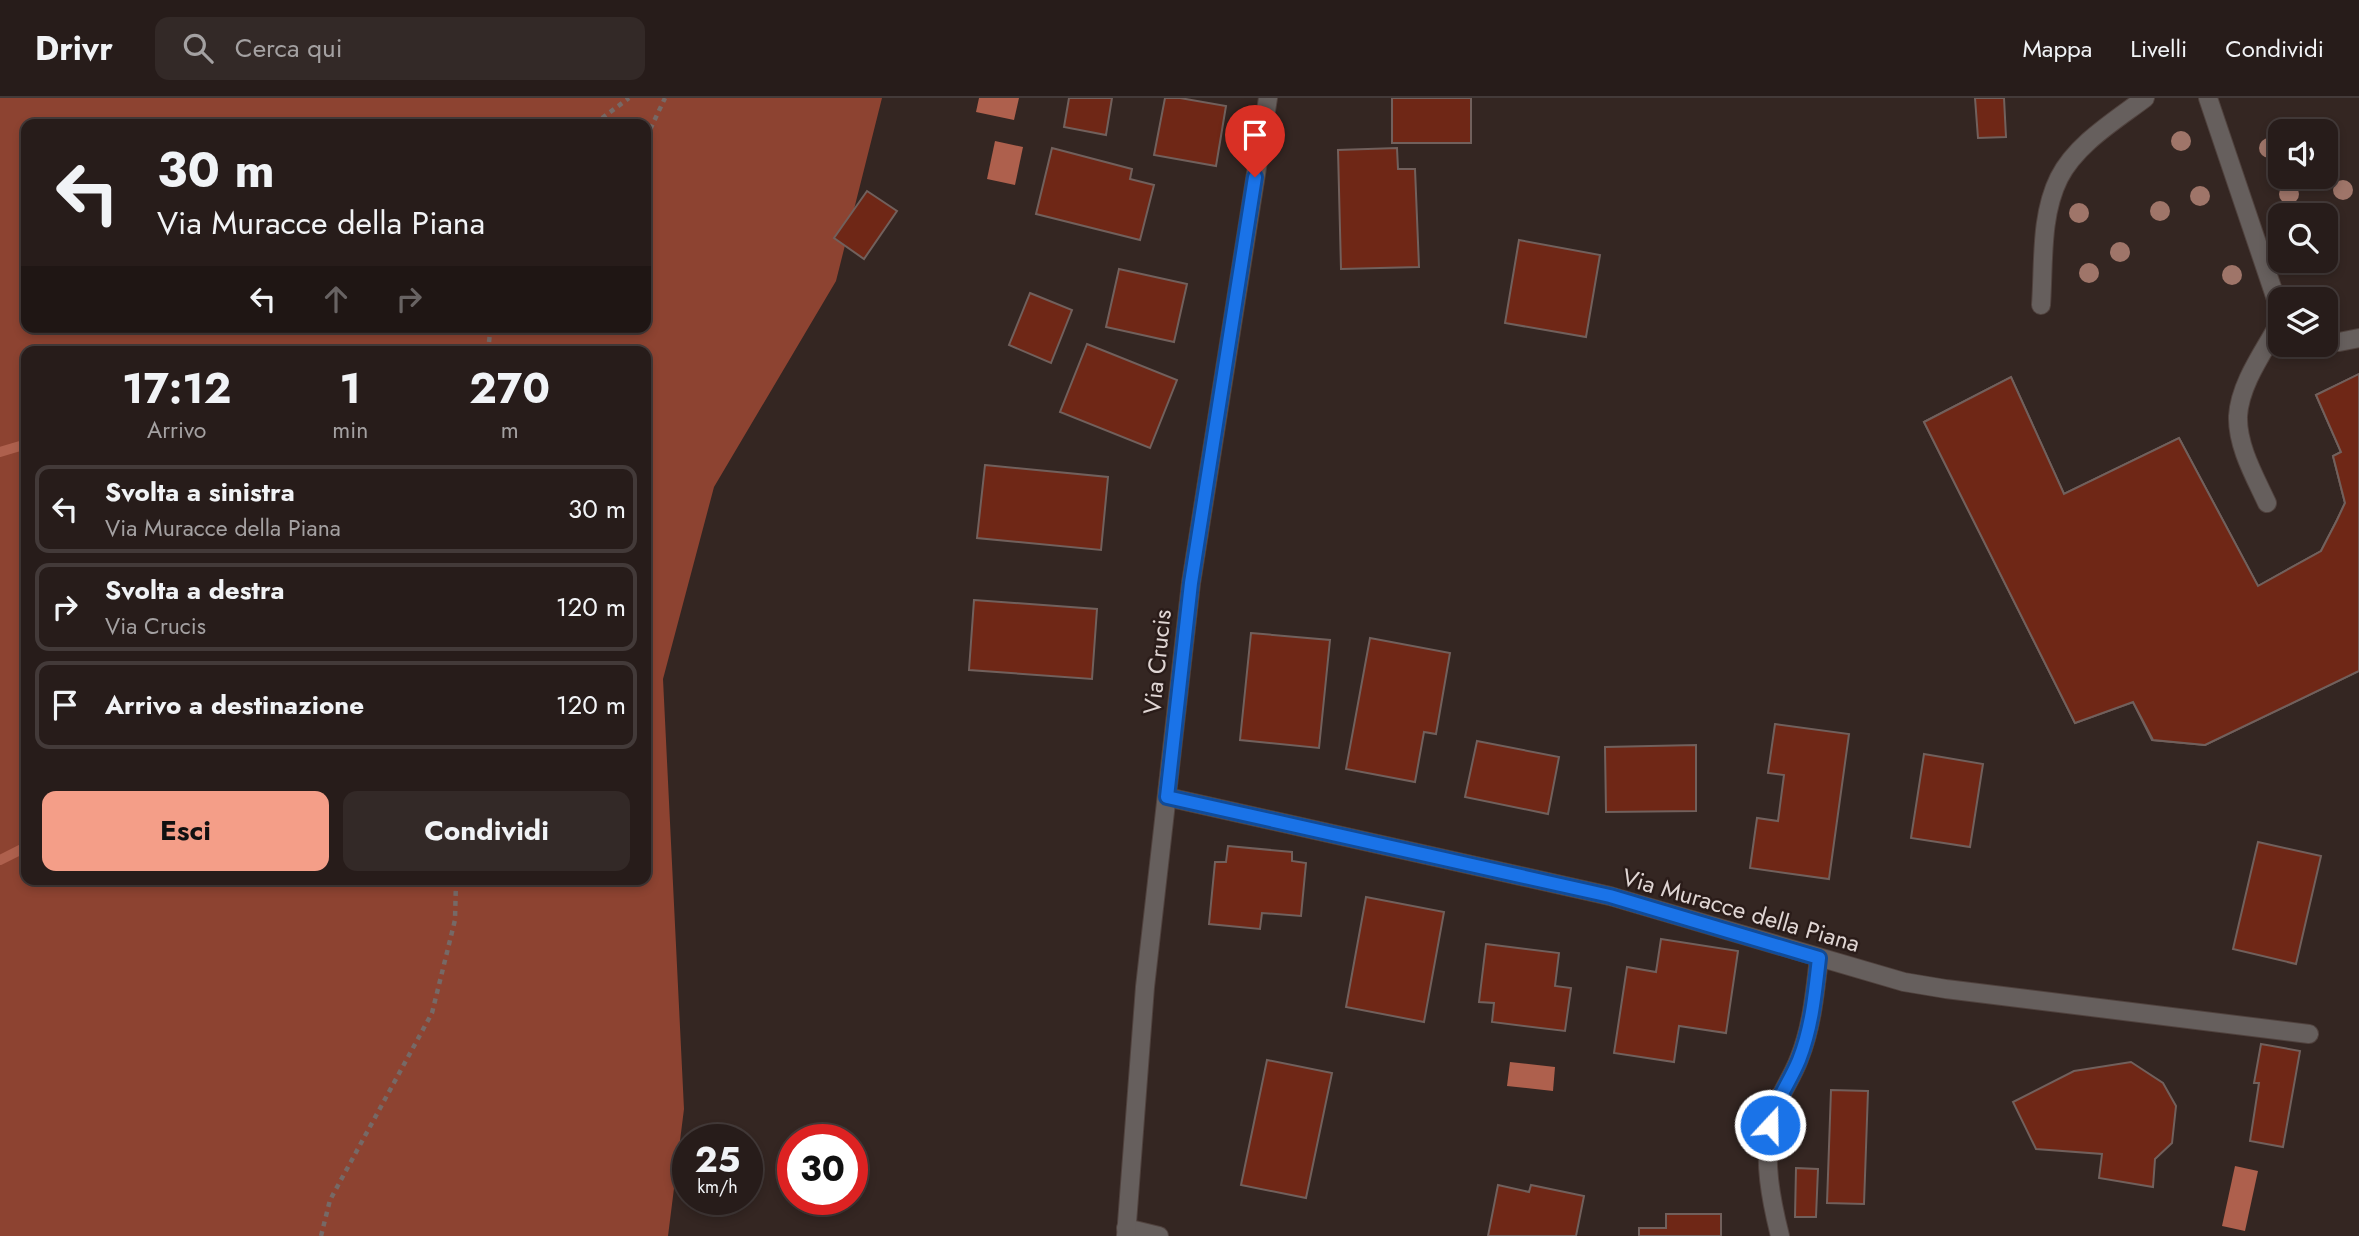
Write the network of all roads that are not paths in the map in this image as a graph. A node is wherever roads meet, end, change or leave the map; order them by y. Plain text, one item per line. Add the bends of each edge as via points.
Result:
1 (1268, 98) edge
2 (2145, 98) edge
3 (2208, 98) edge
4 (2272, 287) edge
5 (2041, 305) dead end
6 (2359, 338) edge
7 (2338, 342) edge
8 (2268, 344) edge
9 (2267, 503) dead end
10 (1167, 797) junction
11 (1819, 958) junction
12 (2309, 1034) dead end
13 (1126, 1232) edge
14 (1159, 1236) edge
15 (1780, 1236) edge

1 - 10 street, Via Crucis via 1191,583
2 - 5 street via 2085,146 2059,177 2046,229
3 - 4 street
6 - 7 street
8 - 9 street via 2250,376 2238,416 2245,453
10 - 11 street, Via Muracce della Piana via 1610,896
10 - 13 street, Via Crucis via 1145,987
11 - 12 street, Via Muracce della Piana via 1947,989
11 - 15 street via 1806,1039 1770,1125 1770,1181
13 - 14 street

